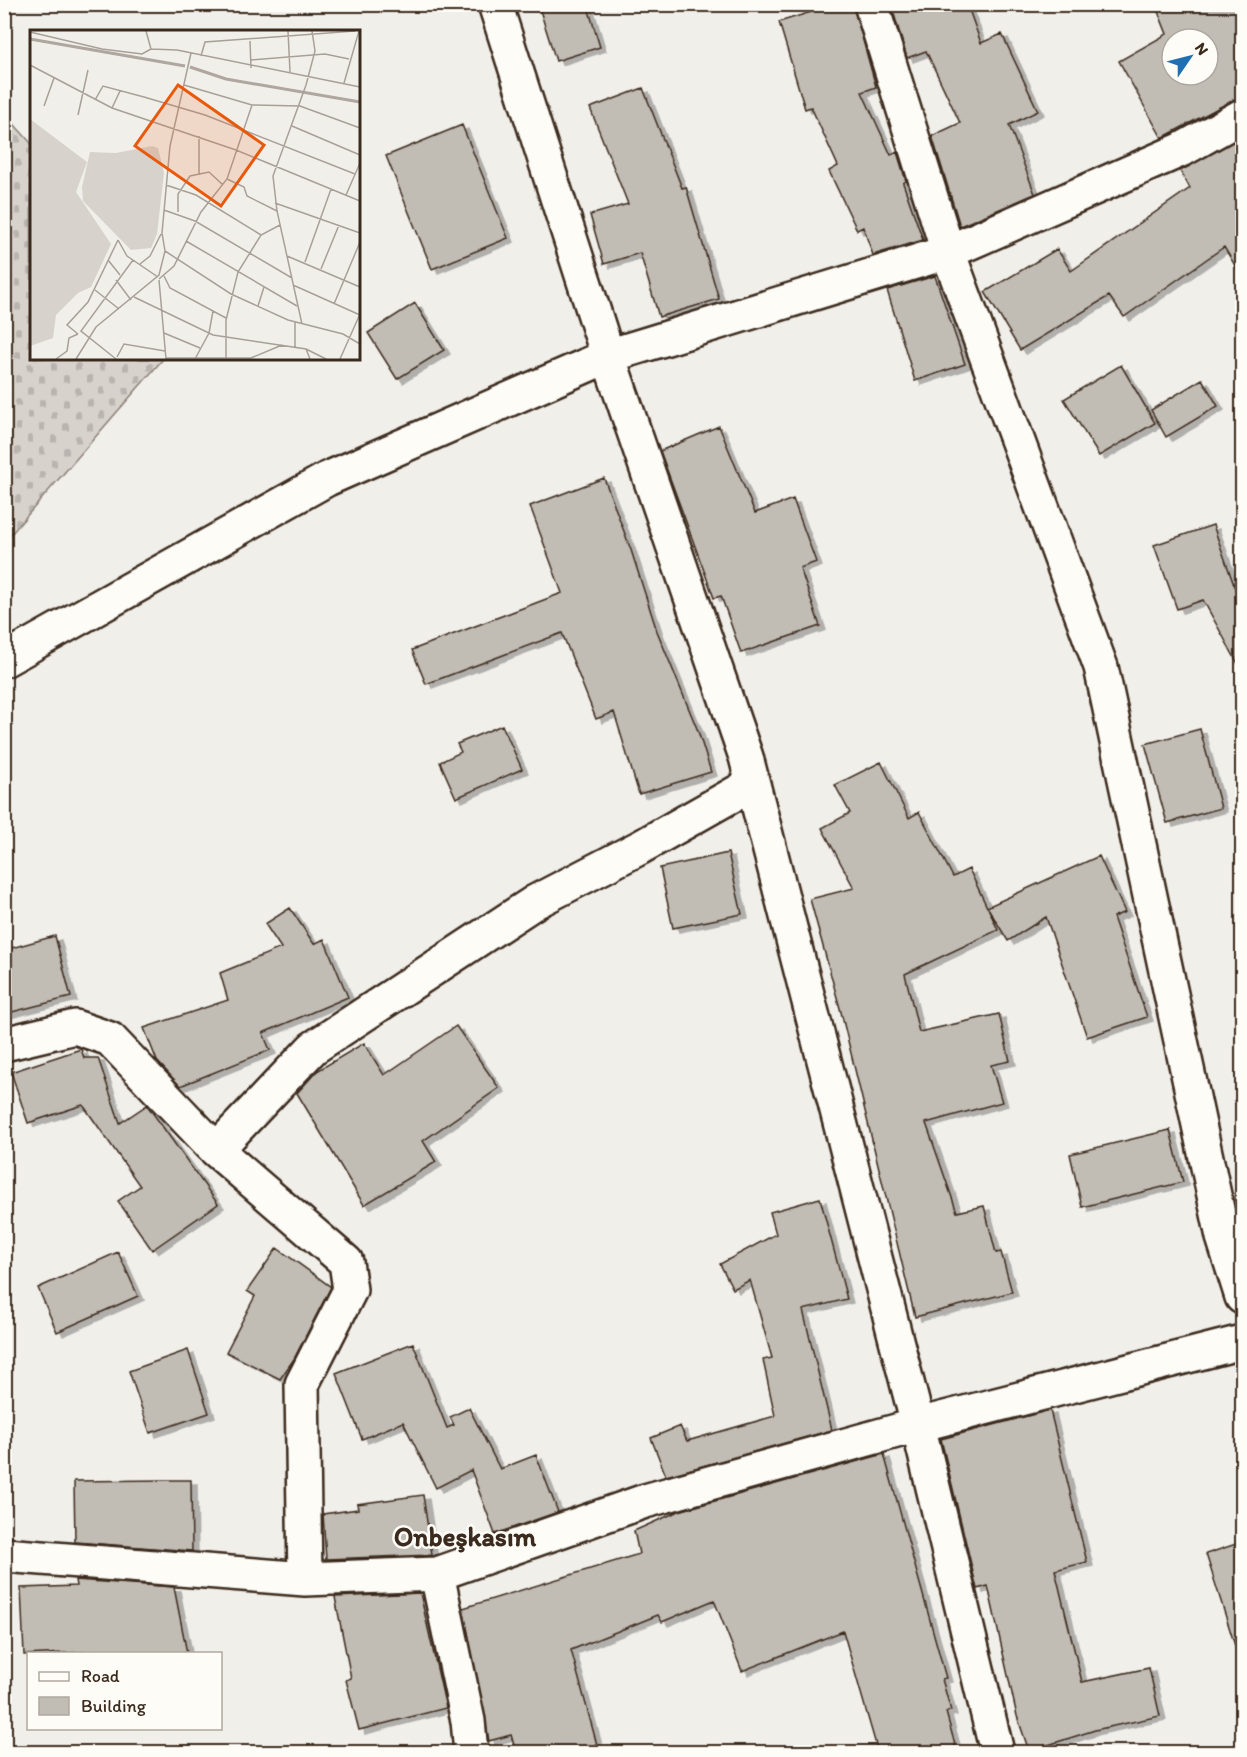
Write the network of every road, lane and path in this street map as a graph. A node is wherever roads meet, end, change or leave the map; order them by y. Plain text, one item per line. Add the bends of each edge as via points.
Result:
1 (495, 4) edge
2 (871, 4) edge
3 (1242, 116) edge
4 (948, 252) junction
5 (608, 356) junction
6 (4, 660) edge
7 (752, 784) junction
8 (4, 1044) edge
9 (216, 1150) junction
10 (1242, 1297) edge
11 (1242, 1342) edge
12 (918, 1425) junction
13 (4, 1555) edge
14 (437, 1574) junction
15 (305, 1580) junction
16 (471, 1752) edge
17 (997, 1752) edge

1 - 5 street
2 - 4 street
3 - 4 street via 1183,149
4 - 5 street
4 - 10 street via 1101,667 1223,1237
5 - 6 street via 327,479
5 - 7 street
7 - 9 street via 535,902 313,1048
7 - 12 street
8 - 9 street via 75,1027 110,1039
9 - 15 street via 346,1262 350,1290 302,1384
11 - 12 street
12 - 14 street via 645,1501
12 - 17 street
13 - 15 street
14 - 15 street
14 - 16 street

